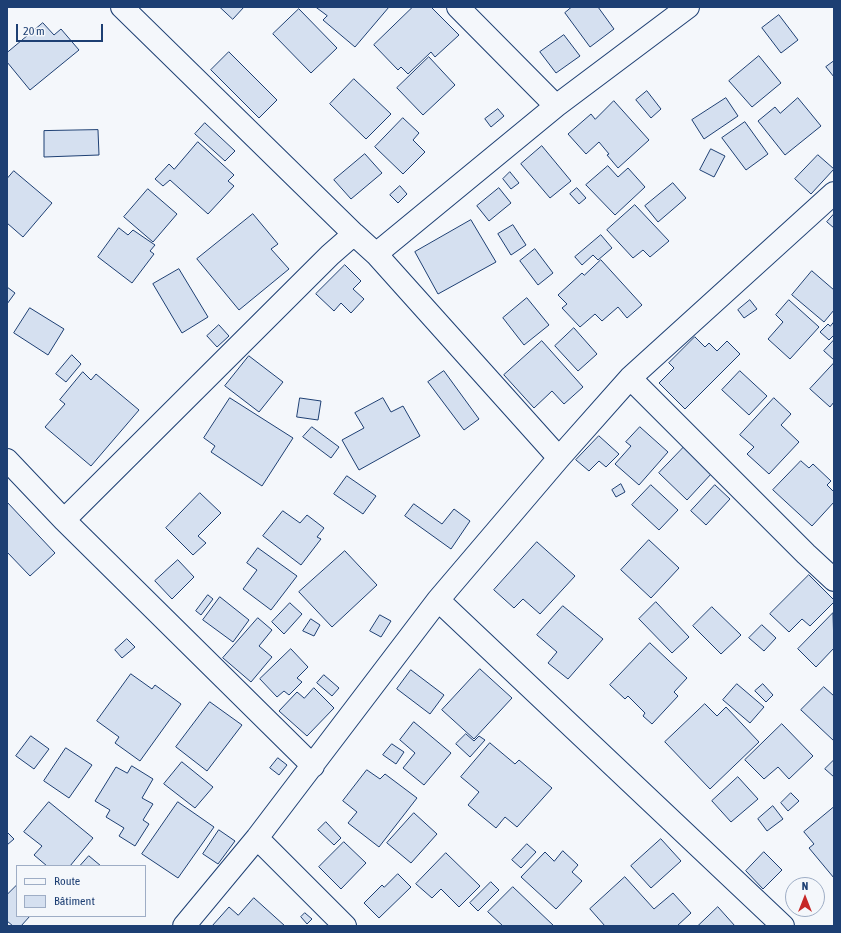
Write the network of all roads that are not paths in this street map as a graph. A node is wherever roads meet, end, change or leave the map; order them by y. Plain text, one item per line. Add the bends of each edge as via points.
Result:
1 (122, 7) edge
2 (458, 7) edge
3 (688, 7) edge
4 (556, 106) junction
5 (834, 193) edge
6 (354, 234) junction
7 (376, 254) junction
8 (630, 378) junction
9 (559, 458) junction
10 (7, 460) edge
11 (64, 520) junction
12 (834, 580) edge
13 (438, 600) junction
14 (312, 766) junction
15 (257, 838) junction
16 (184, 926) edge
17 (345, 926) edge
18 (783, 926) edge

1 - 6 street
2 - 4 street
3 - 4 street
4 - 7 street
5 - 8 street
6 - 7 street
6 - 11 street
7 - 9 street
8 - 9 street
8 - 12 street
9 - 13 street
10 - 11 street
11 - 14 street
13 - 14 street
13 - 18 street
14 - 15 street
15 - 16 street
15 - 17 street

